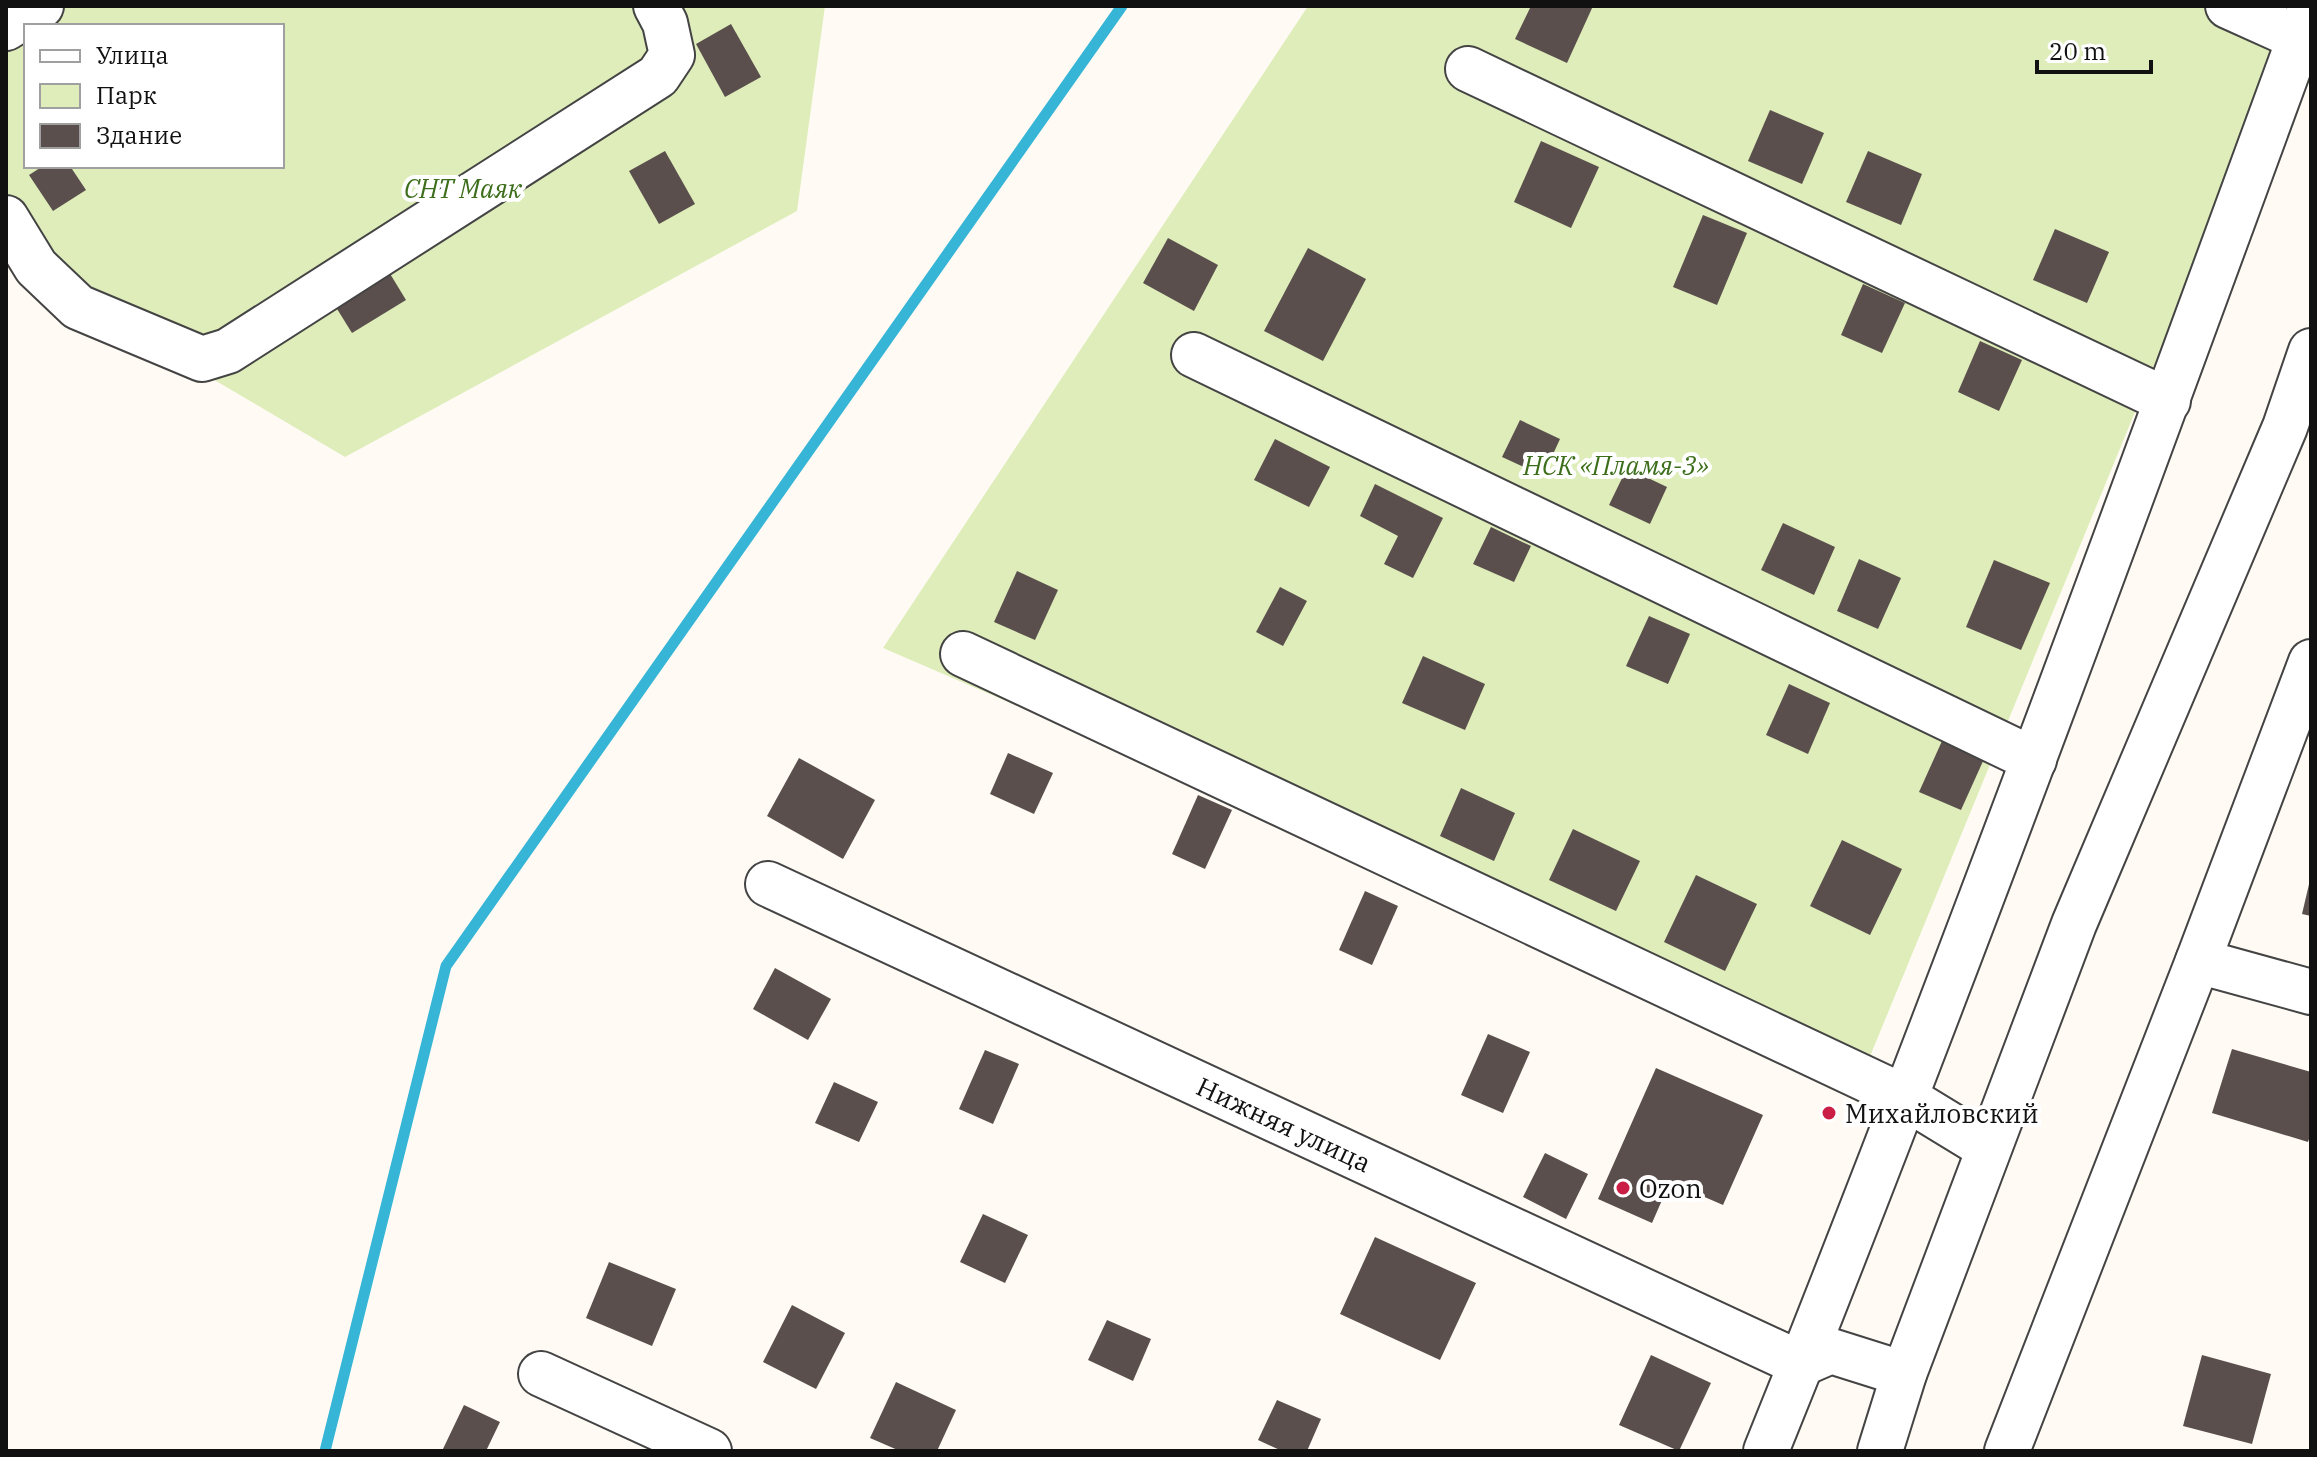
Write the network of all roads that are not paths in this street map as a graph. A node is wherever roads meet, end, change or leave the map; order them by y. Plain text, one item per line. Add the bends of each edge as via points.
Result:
1 (41, 6) edge
2 (656, 6) edge
3 (2228, 6) edge
4 (2305, 22) edge
5 (6, 28) edge
6 (1468, 69) dead end
7 (6, 218) edge
8 (2311, 351) edge
9 (1194, 355) dead end
10 (2168, 401) junction
11 (2298, 429) edge
12 (963, 654) dead end
13 (2311, 662) edge
14 (2034, 760) junction
15 (768, 884) dead end
16 (2198, 961) junction
17 (2311, 992) edge
18 (1906, 1098) junction
19 (1988, 1148) junction
20 (1801, 1364) junction
21 (541, 1374) dead end
22 (1904, 1374) junction
23 (709, 1451) edge
24 (1766, 1451) edge
25 (1880, 1451) edge
26 (2007, 1451) edge

1 - 5 street
2 - 7 street via 672,55 658,76 228,351 202,359 78,307 36,267
3 - 4 street
4 - 10 street
6 - 10 street
8 - 11 street
9 - 14 street
10 - 14 street
11 - 19 street via 2074,924
12 - 18 street
13 - 16 street
14 - 18 street
15 - 20 street, Нижняя улица
16 - 17 street
16 - 26 street
18 - 19 street
18 - 20 street
19 - 22 street
20 - 22 street via 1831,1351
20 - 24 street
21 - 23 street
22 - 25 street

